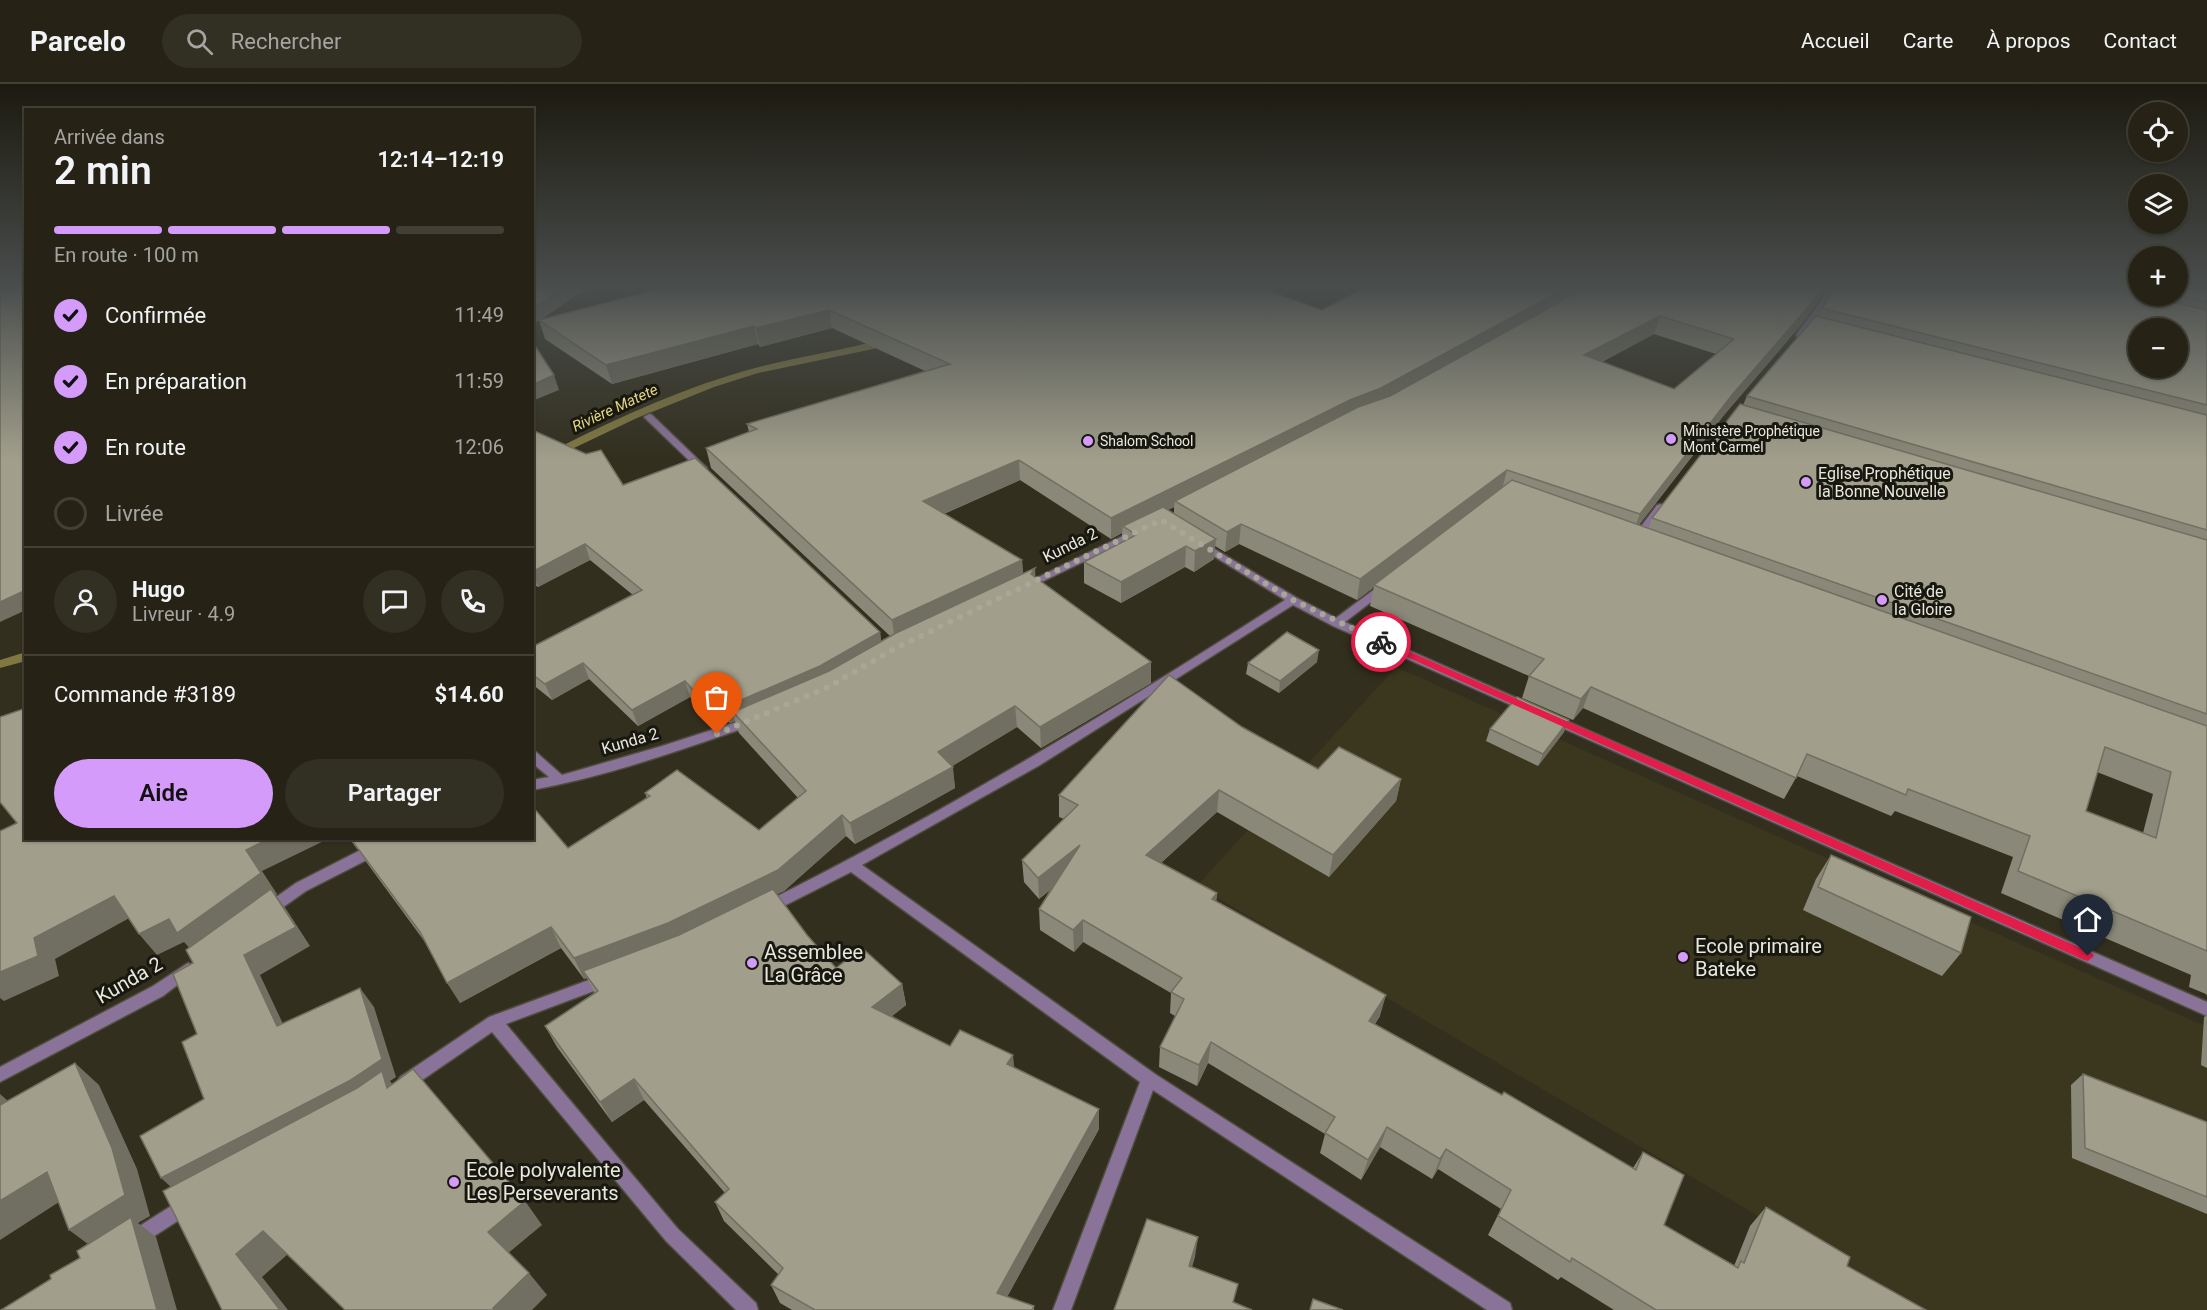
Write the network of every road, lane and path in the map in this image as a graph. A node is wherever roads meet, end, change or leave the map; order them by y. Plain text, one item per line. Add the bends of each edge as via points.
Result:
1 (649, 417) dead end
2 (717, 481) edge
3 (1668, 498) edge
4 (1151, 526) edge
5 (1192, 539) edge
6 (1634, 542) edge
7 (1393, 580) edge
8 (1012, 593) edge
9 (1293, 600) junction
10 (1337, 623) junction
11 (766, 715) edge
12 (534, 757) edge
13 (560, 780) junction
14 (534, 785) edge
15 (393, 840) edge
16 (853, 866) junction
17 (756, 914) edge
18 (253, 921) edge
19 (196, 963) edge
20 (615, 976) edge
21 (2207, 1009) edge
22 (494, 1022) junction
23 (0, 1076) edge
24 (1149, 1079) junction
25 (390, 1093) edge
26 (200, 1197) edge
27 (121, 1247) edge
28 (749, 1310) edge
29 (1062, 1310) edge
30 (1503, 1310) edge

1 - 2 street
3 - 6 street
4 - 8 street, Kunda 2
5 - 9 street
7 - 10 street
9 - 10 street
9 - 16 street via 1108,719
10 - 21 street
11 - 13 street, Kunda 2 via 735,728
12 - 13 street
13 - 14 street, Kunda 2
15 - 18 street via 301,887
16 - 17 street
16 - 24 street
19 - 23 street, Kunda 2 via 158,991
20 - 22 street
22 - 25 street
22 - 28 street via 672,1235
24 - 29 street
24 - 30 street
26 - 27 street

